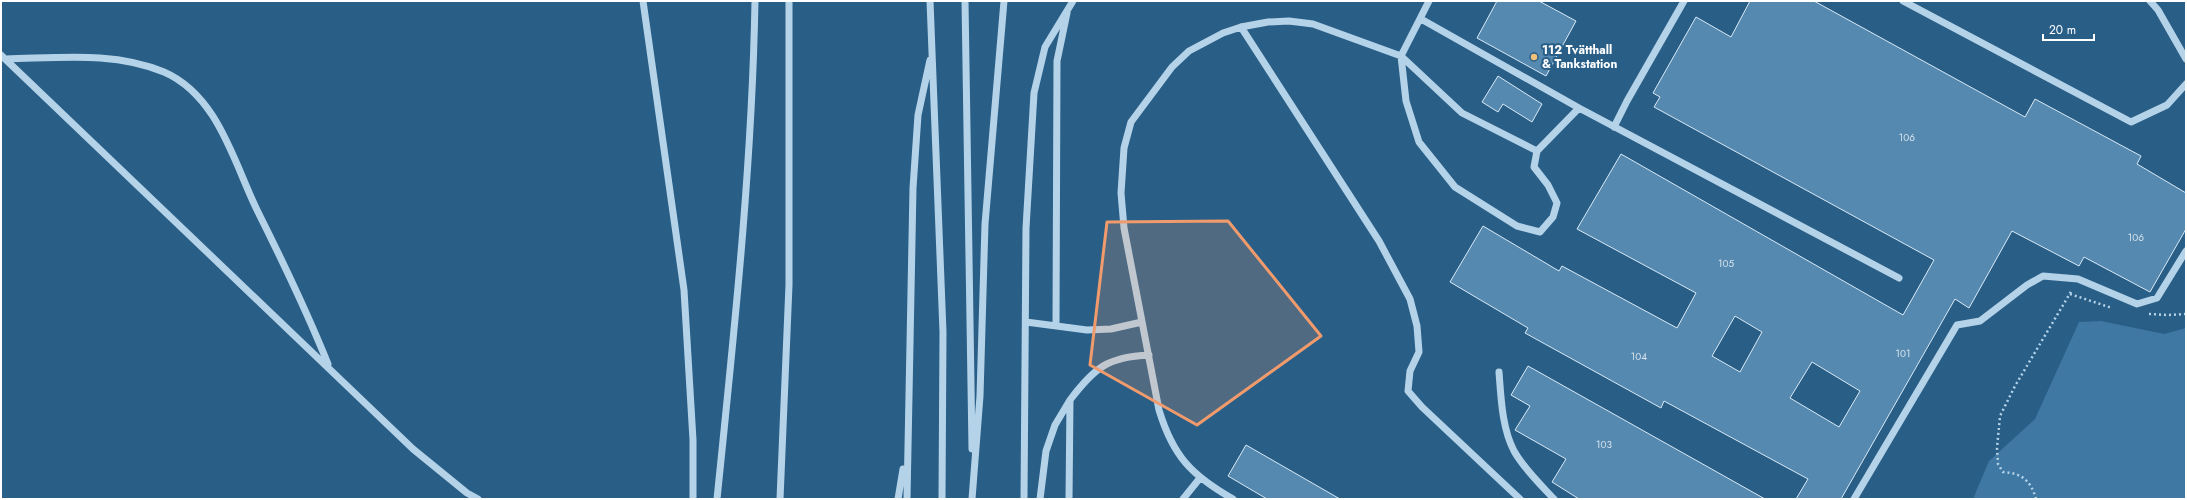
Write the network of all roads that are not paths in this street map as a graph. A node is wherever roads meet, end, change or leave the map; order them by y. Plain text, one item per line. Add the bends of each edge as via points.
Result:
1 (643, 1) edge
2 (755, 1) edge
3 (789, 1) edge
4 (930, 1) edge
5 (965, 1) edge
6 (1004, 1) edge
7 (1074, 1) edge
8 (1430, 1) edge
9 (1684, 1) edge
10 (1904, 1) edge
11 (2150, 1) edge
12 (1068, 7) junction
13 (1421, 20) junction
14 (1241, 27) junction
15 (933, 50) junction
16 (1401, 56) junction
17 (3, 57) edge
18 (2186, 59) edge
19 (2186, 84) edge
20 (1579, 108) junction
21 (1614, 127) junction
22 (1537, 151) junction
23 (2186, 251) edge
24 (1899, 278) dead end
25 (1026, 322) junction
26 (1142, 322) junction
27 (1056, 325) junction
28 (1149, 355) junction
29 (328, 366) junction
30 (1499, 372) dead end
31 (1070, 400) junction
32 (906, 451) junction
33 (1200, 478) junction
34 (478, 499) edge
35 (693, 499) edge
36 (717, 499) edge
37 (780, 499) edge
38 (898, 499) edge
39 (907, 499) edge
40 (942, 499) edge
41 (1024, 499) edge
42 (1040, 499) edge
43 (1069, 499) edge
44 (1183, 499) edge
45 (1233, 499) edge
46 (1520, 499) edge
47 (1554, 499) edge
48 (1854, 499) edge

1 - 35 lane via 684,290
2 - 36 lane via 743,238
3 - 37 lane via 789,285
4 - 15 lane
5 - 6 lane via 972,499 980,396 984,224
7 - 12 lane
8 - 13 lane
9 - 21 lane
10 - 19 lane via 2131,122 2167,105
11 - 18 lane via 2158,10
12 - 25 lane via 1044,47 1034,93 1026,228
12 - 27 lane via 1057,61
13 - 16 lane
13 - 20 lane
14 - 16 lane via 1289,21 1313,24
14 - 26 lane via 1223,33 1189,52 1172,67 1131,122 1124,148 1120,193
14 - 46 lane via 1378,241 1410,298 1417,326 1419,352 1410,371 1408,391
15 - 32 lane via 918,115 913,188
15 - 40 lane via 943,332
16 - 22 lane via 1462,113
16 - 22 lane via 1406,101 1419,142 1455,186 1517,226 1540,232 1553,217 1557,203 1548,185 1534,167
17 - 29 lane
17 - 29 lane via 99,57 123,60 165,73 192,92 207,108 231,150 284,262
20 - 21 lane
20 - 22 lane
21 - 24 lane
23 - 48 lane via 2157,298 2137,304 2078,279 2043,276 1980,320 1957,325
25 - 27 lane
25 - 41 lane
26 - 27 lane via 1111,329 1087,330
26 - 28 lane
28 - 31 lane via 1127,356 1111,361 1096,370
28 - 33 lane via 1166,434 1174,450
29 - 34 lane via 413,449
30 - 47 lane via 1506,428 1514,452
31 - 42 lane via 1055,425 1046,450
31 - 43 lane
32 - 38 lane
32 - 39 lane
33 - 44 lane
33 - 45 lane

